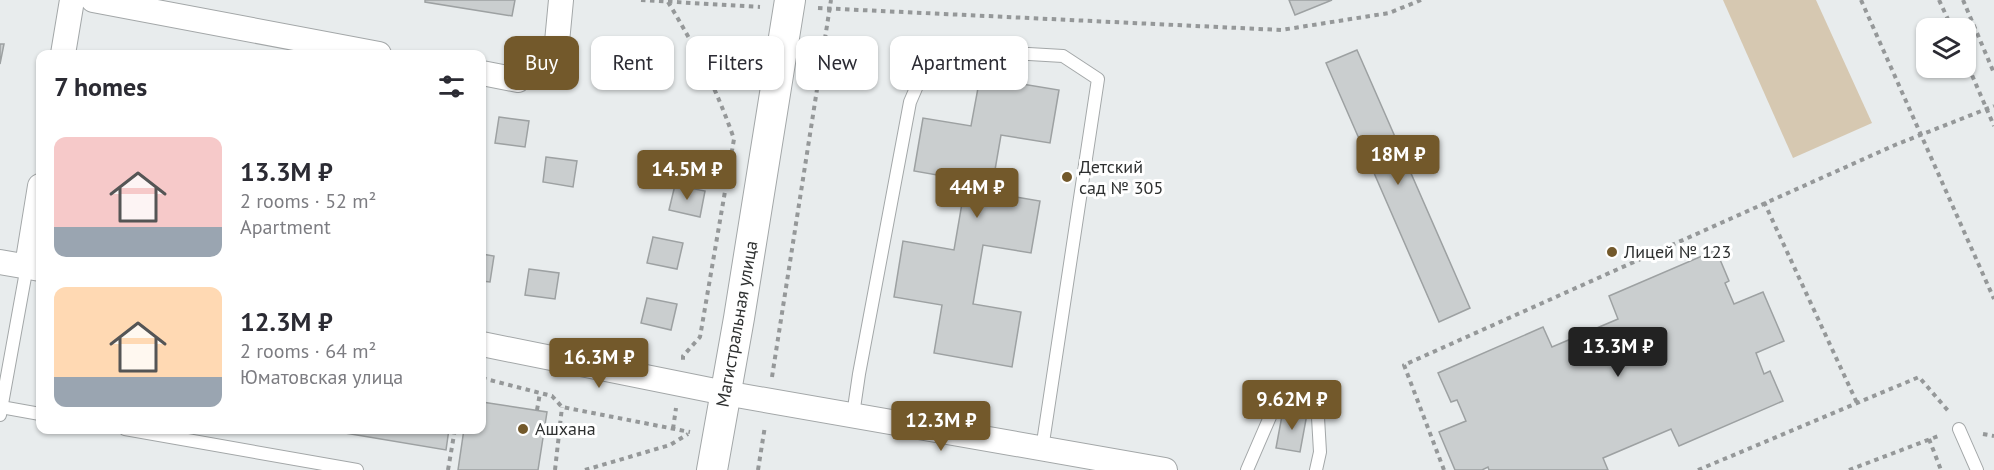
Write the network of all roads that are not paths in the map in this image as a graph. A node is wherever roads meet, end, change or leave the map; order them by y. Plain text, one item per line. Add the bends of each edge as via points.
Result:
1 (72, 0) edge
2 (93, 0) edge
3 (561, 0) edge
4 (789, 4) edge
5 (64, 50) edge
6 (358, 50) edge
7 (486, 74) edge
8 (36, 241) edge
9 (0, 262) edge
10 (34, 268) edge
11 (486, 345) edge
12 (725, 393) junction
13 (1, 411) edge
14 (36, 414) edge
15 (853, 415) junction
16 (1959, 429) road end
17 (153, 434) edge
18 (1042, 448) junction
19 (357, 470) edge
20 (712, 470) edge
21 (1165, 470) edge
22 (1247, 470) edge
23 (1316, 470) edge
24 (1977, 470) edge

1 - 5 street
2 - 6 street
3 - 7 street via 557,42 518,80
4 - 12 street, Магистральная улица
8 - 10 street
9 - 10 street
10 - 13 lane
11 - 12 street
12 - 15 street
12 - 20 street, Магистральная улица
13 - 14 lane
15 - 18 street
15 - 18 lane via 910,102 926,65 964,50 1064,56 1098,79
16 - 24 lane
17 - 19 lane
18 - 21 street
22 - 23 lane via 1279,396 1317,400 1320,452

